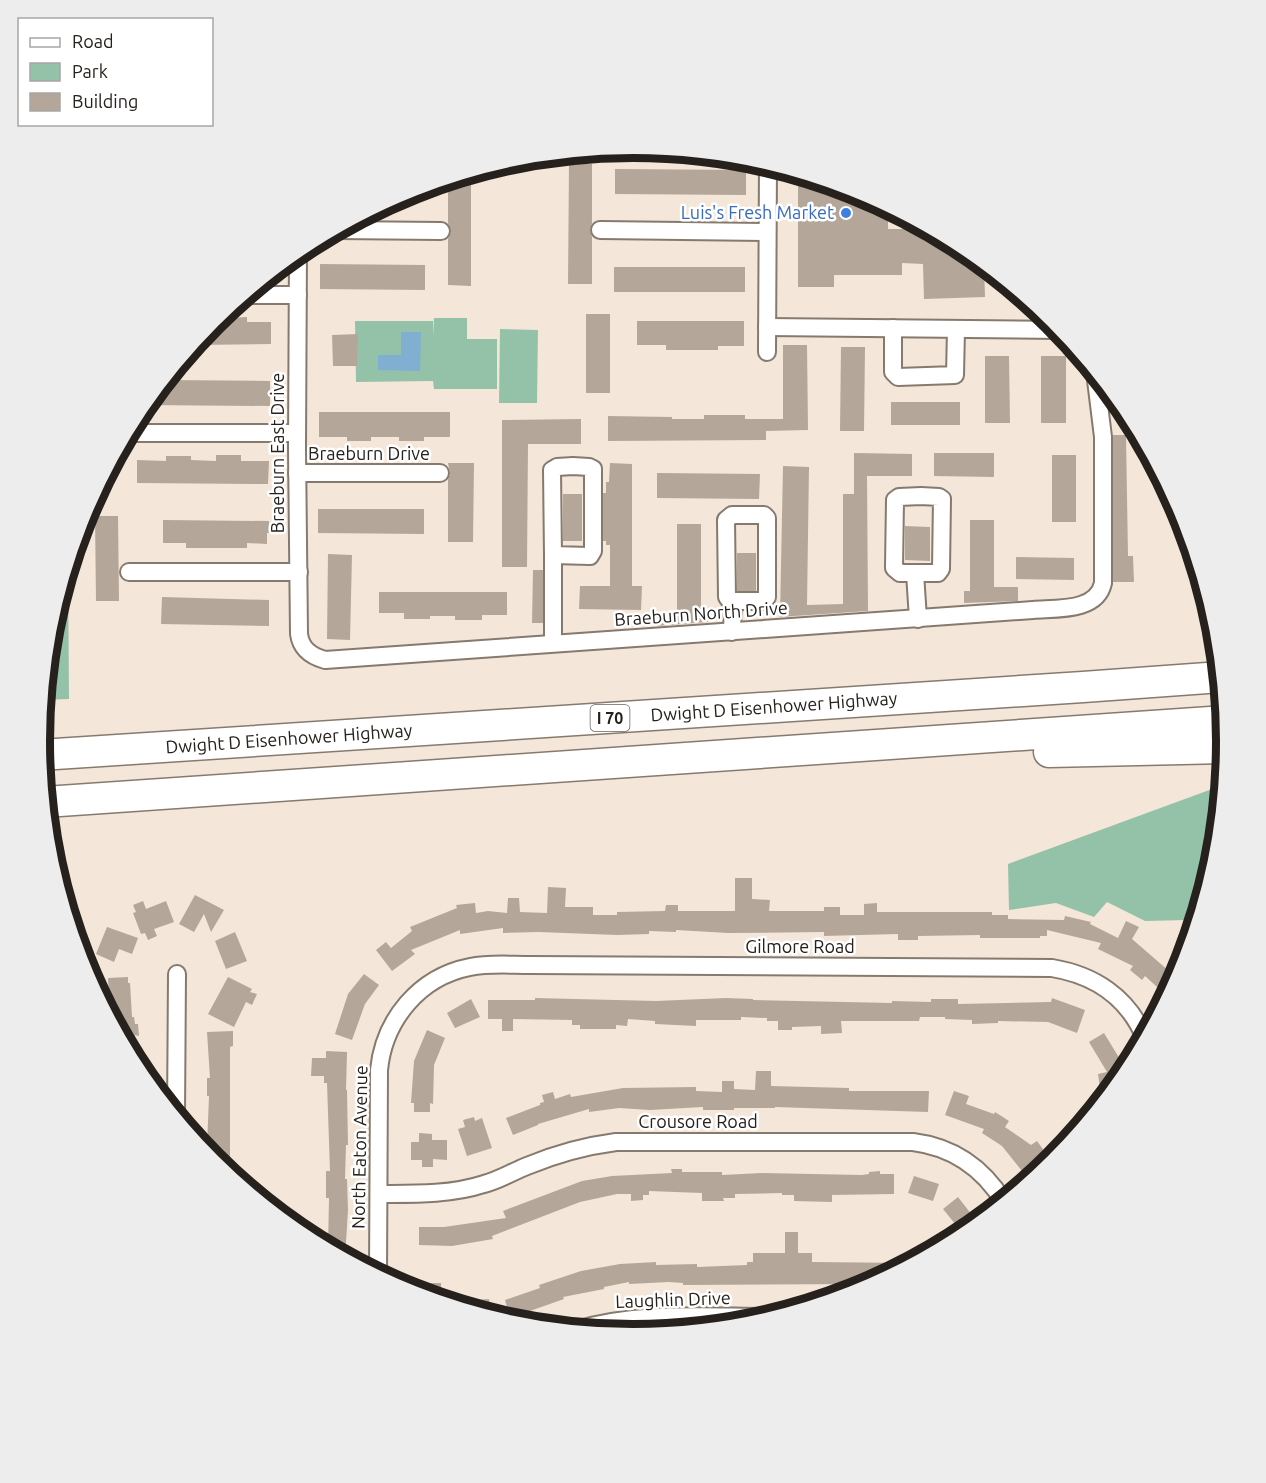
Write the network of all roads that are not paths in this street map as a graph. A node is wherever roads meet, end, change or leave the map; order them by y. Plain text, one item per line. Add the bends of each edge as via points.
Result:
1 (768, 174) edge
2 (352, 230) edge
3 (600, 230) dead end
4 (441, 231) dead end
5 (767, 232) junction
6 (298, 264) edge
7 (258, 295) edge
8 (298, 295) junction
9 (767, 327) junction
10 (893, 328) junction
11 (956, 329) junction
12 (1047, 330) edge
13 (767, 352) dead end
14 (1097, 387) edge
15 (138, 433) edge
16 (297, 433) junction
17 (297, 473) junction
18 (441, 473) dead end
19 (553, 555) junction
20 (129, 572) dead end
21 (298, 572) junction
22 (915, 573) junction
23 (760, 601) junction
24 (733, 602) junction
25 (918, 619) junction
26 (760, 630) junction
27 (732, 632) junction
28 (553, 643) junction
29 (308, 652) joint
30 (1213, 676) edge
31 (1215, 722) edge
32 (827, 748) junction
33 (1216, 748) edge
34 (50, 754) edge
35 (53, 803) edge
36 (177, 974) dead end
37 (446, 975) joint
38 (1140, 1029) edge
39 (176, 1104) edge
40 (379, 1194) junction
41 (999, 1195) edge
42 (378, 1266) edge
43 (728, 1317) edge
44 (597, 1324) edge

1 - 5 street
2 - 4 street
3 - 5 street
5 - 9 street
6 - 8 street, Braeburn East Drive
7 - 8 street
8 - 16 street, Braeburn East Drive
9 - 10 street
9 - 13 street
10 - 11 street
10 - 11 street via 893,372 898,376 955,375
11 - 12 street
14 - 25 street, Braeburn North Drive via 1102,437 1102,583 1097,596 1087,603 1059,608
15 - 16 street, Braeburn Drive
16 - 17 street, Braeburn East Drive
17 - 18 street, Braeburn Drive
17 - 21 street, Braeburn East Drive
19 - 19 street via 552,470 589,467 594,472 593,551 590,556
19 - 28 street
20 - 21 street
21 - 29 street, Braeburn East Drive via 300,639
22 - 22 street via 900,573 894,568 895,500 939,497 941,569 938,573
22 - 25 street
23 - 24 street
23 - 24 street via 768,597 768,520 764,515 742,515 726,520 727,597
23 - 26 street
24 - 27 street
25 - 26 street, Braeburn North Drive
26 - 27 street, Braeburn North Drive
27 - 28 street, Braeburn North Drive
28 - 29 street, Braeburn North Drive via 325,660
30 - 34 highway, Dwight D Eisenhower Highway / I 70
31 - 32 highway
32 - 33 highway via 1053,752
32 - 35 highway
36 - 39 street
37 - 38 street, Gilmore Road via 479,966 1045,967 1078,974 1102,985 1120,1000
37 - 40 street, North Eaton Avenue via 408,1002 384,1043 379,1070
40 - 41 street, Crousore Road via 466,1189 570,1150 616,1142 913,1142 939,1147 963,1158 988,1179
40 - 42 street, North Eaton Avenue
43 - 44 street, Laughlin Drive via 642,1317

